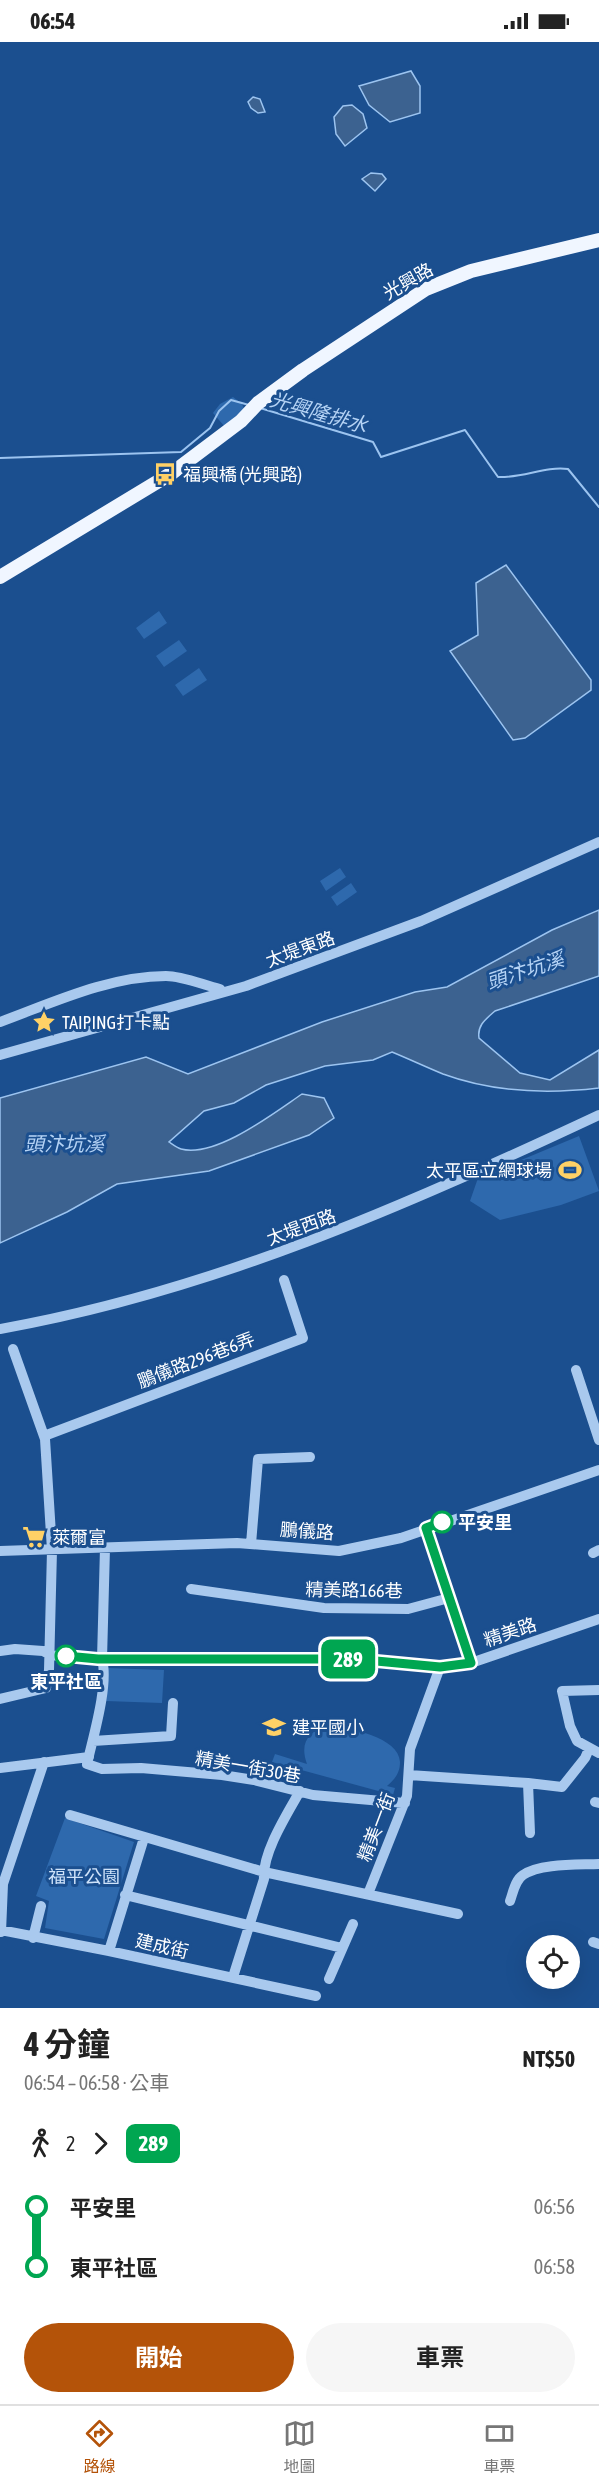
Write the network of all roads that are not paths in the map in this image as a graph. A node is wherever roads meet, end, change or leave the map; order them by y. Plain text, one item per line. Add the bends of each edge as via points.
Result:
1 (599, 240) edge
2 (0, 577) edge
3 (599, 842) edge
4 (220, 989) dead end
5 (0, 1022) edge
6 (0, 1055) edge
7 (599, 1115) edge
8 (284, 1280) dead end
9 (0, 1329) edge
10 (13, 1349) dead end
11 (576, 1370) dead end
12 (44, 1436) junction
13 (599, 1440) edge
14 (310, 1457) dead end
15 (599, 1470) edge
16 (426, 1528) junction
17 (251, 1544) junction
18 (105, 1548) junction
19 (52, 1550) junction
20 (0, 1551) edge
21 (191, 1589) dead end
22 (448, 1598) junction
23 (599, 1619) edge
24 (0, 1651) edge
25 (50, 1655) junction
26 (102, 1659) junction
27 (471, 1663) junction
28 (440, 1667) junction
29 (599, 1690) edge
30 (0, 1699) edge
31 (173, 1703) dead end
32 (93, 1741) junction
33 (594, 1751) edge
34 (88, 1760) junction
35 (44, 1762) junction
36 (0, 1768) edge
37 (409, 1775) junction
38 (528, 1783) junction
39 (300, 1791) junction
40 (405, 1803) junction
41 (70, 1815) dead end
42 (530, 1833) dead end
43 (144, 1838) junction
44 (599, 1864) edge
45 (264, 1872) junction
46 (368, 1894) junction
47 (125, 1895) junction
48 (510, 1901) dead end
49 (41, 1906) dead end
50 (458, 1914) dead end
51 (353, 1924) dead end
52 (250, 1926) junction
53 (1, 1931) edge
54 (33, 1938) junction
55 (342, 1948) junction
56 (109, 1951) junction
57 (233, 1977) junction
58 (329, 1979) dead end
59 (316, 1996) dead end

1 - 2 main road, 光興路 via 442,280 258,403 172,473
3 - 6 street, 太堤東路 via 421,921 267,978
4 - 5 street via 168,975 140,978 92,988
7 - 9 street, 太堤西路 via 397,1208 265,1258 153,1293
8 - 12 street, 鵬儀路296巷6弄 via 303,1338
10 - 12 street
11 - 13 street
12 - 19 street
14 - 17 street via 258,1459
15 - 16 street, 鵬儀路
16 - 17 street, 鵬儀路 via 401,1538 339,1551
16 - 22 street
17 - 18 street, 鵬儀路
18 - 19 street, 鵬儀路
18 - 26 street
19 - 20 street, 鵬儀路
19 - 25 street
21 - 22 street, 精美路166巷 via 324,1608 408,1609
22 - 27 street
23 - 27 street, 精美路
24 - 25 street, 精美路 via 43,1651
25 - 26 street, 精美路
25 - 30 street via 46,1688
26 - 28 street, 精美路 via 355,1659
26 - 32 street via 101,1697
27 - 28 street, 精美路
28 - 37 street, 精美一街 via 410,1749
29 - 33 street via 562,1691 574,1734
31 - 32 street via 171,1736
32 - 34 street
33 - 38 street via 562,1787
34 - 35 street, 精美一街30巷
34 - 39 street, 精美一街30巷 via 102,1769 222,1775
35 - 36 street, 精美一街30巷
35 - 53 street via 3,1884
37 - 38 street
37 - 40 street, 精美一街
38 - 42 street
39 - 40 street, 精美一街30巷
39 - 45 street
40 - 46 street, 精美一街
41 - 43 street
43 - 45 street
43 - 47 street
44 - 48 street via 532,1871 517,1881
45 - 46 street
45 - 52 street
46 - 50 street
47 - 52 street
47 - 56 street
49 - 54 street
51 - 55 street
52 - 55 street
52 - 57 street
53 - 54 street, 建成街
54 - 56 street, 建成街
55 - 58 street
56 - 57 street, 建成街
57 - 59 street, 建成街

